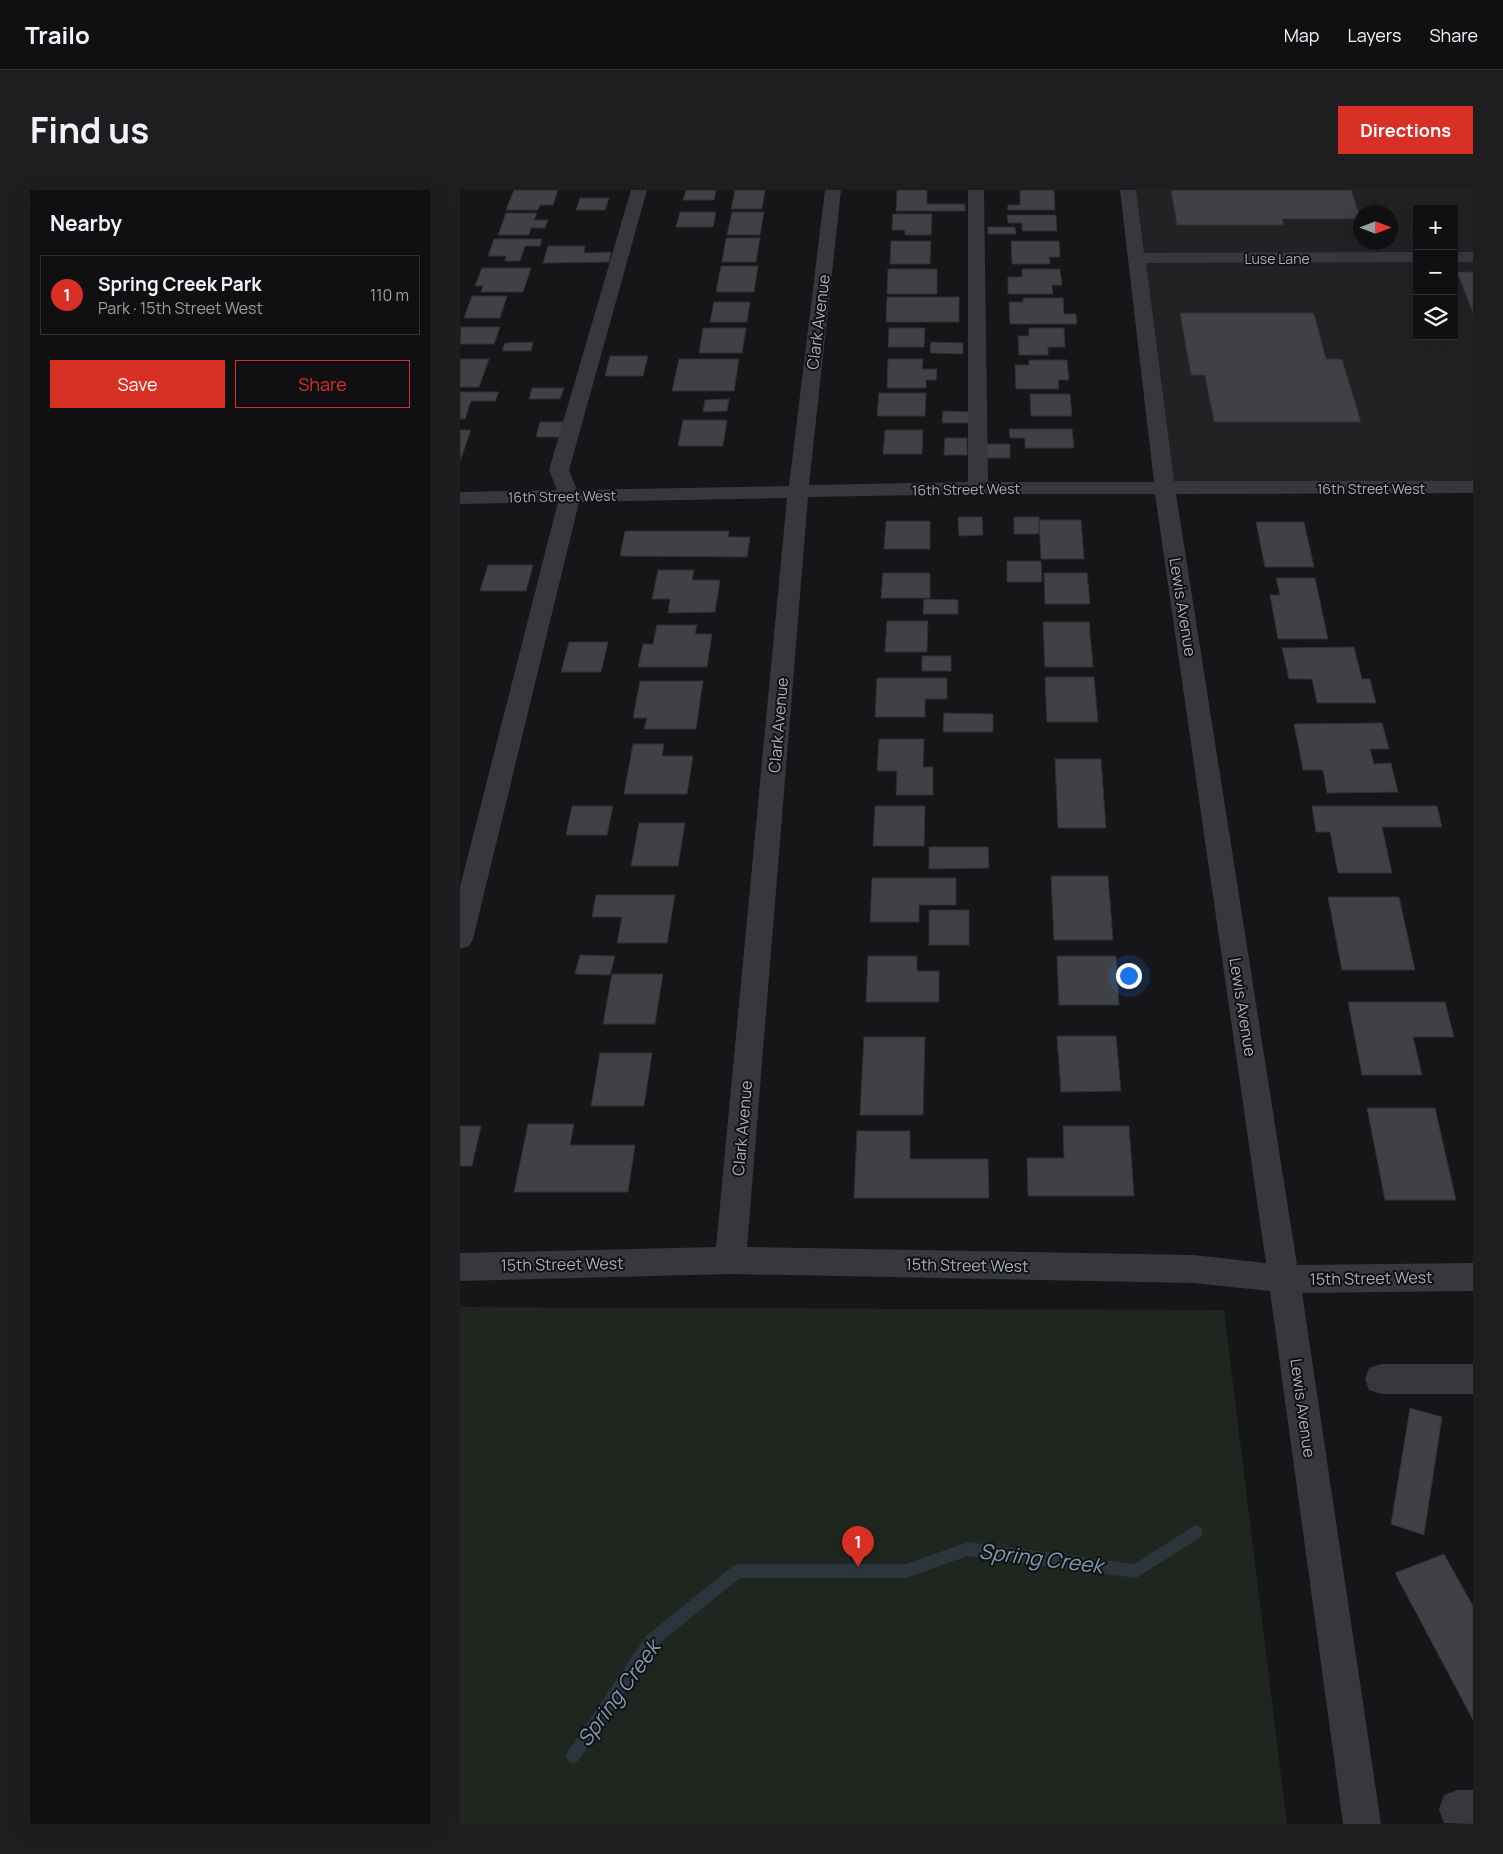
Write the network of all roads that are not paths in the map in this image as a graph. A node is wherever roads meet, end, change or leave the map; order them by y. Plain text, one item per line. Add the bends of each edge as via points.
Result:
1 (639, 190) edge
2 (833, 190) edge
3 (976, 190) edge
4 (1128, 190) edge
5 (1413, 257) edge
6 (1458, 257) edge
7 (1473, 257) edge
8 (1138, 258) junction
9 (978, 488) junction
10 (1473, 488) edge
11 (1165, 489) junction
12 (798, 492) junction
13 (570, 496) junction
14 (460, 498) edge
15 (460, 939) edge
16 (730, 1260) junction
17 (460, 1267) edge
18 (1473, 1277) edge
19 (1284, 1279) junction
20 (1473, 1379) edge
21 (1381, 1380) dead end
22 (1362, 1824) edge

1 - 13 street via 559,470
2 - 12 street, Clark Avenue
3 - 9 street
4 - 8 street, Lewis Avenue
5 - 8 street, Luse Lane
6 - 7 street
8 - 11 street, Lewis Avenue
9 - 11 street, 16th Street West
9 - 12 street, 16th Street West
10 - 11 street, 16th Street West
11 - 19 street, Lewis Avenue
12 - 13 street, 16th Street West
12 - 16 street, Clark Avenue
13 - 14 street, 16th Street West
13 - 15 street
16 - 17 street, 15th Street West
16 - 19 street, 15th Street West via 1192,1269
18 - 19 street, 15th Street West
19 - 22 street, Lewis Avenue
20 - 21 street

